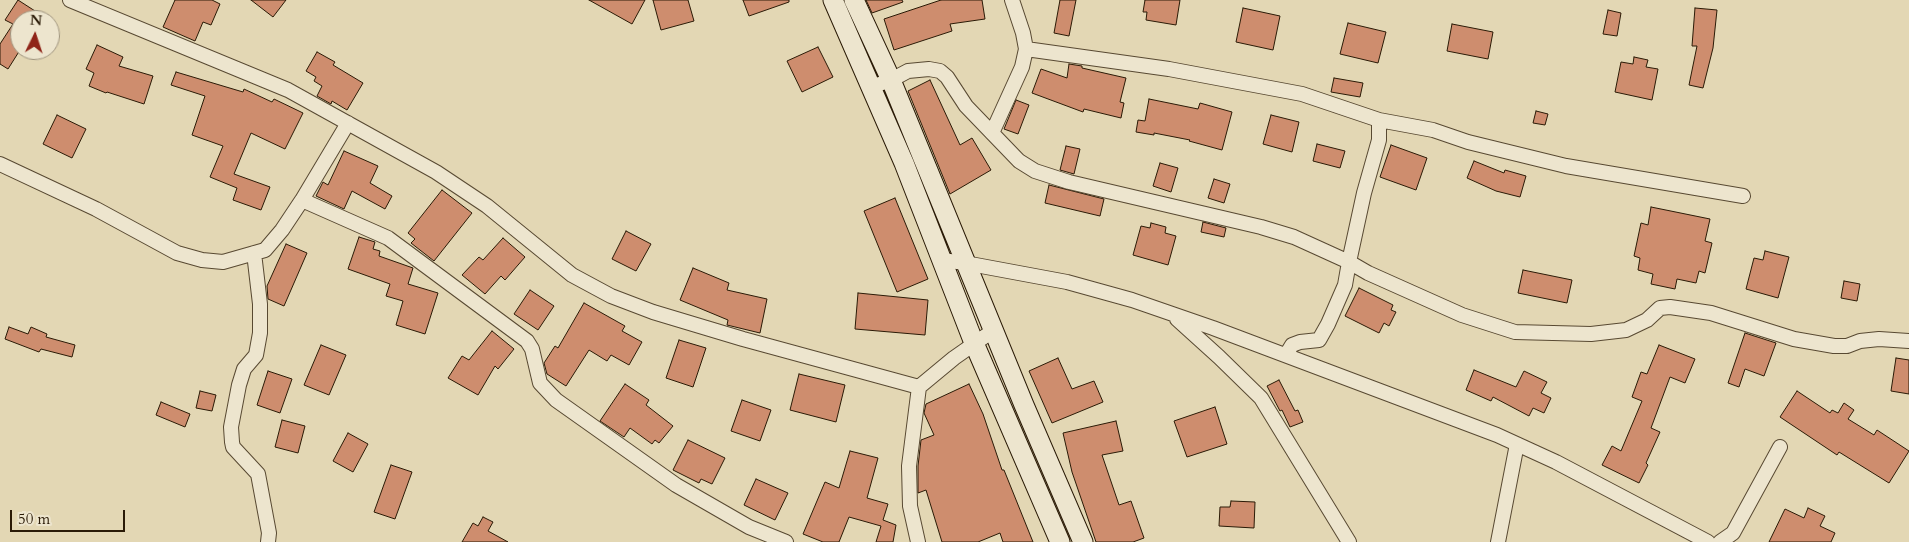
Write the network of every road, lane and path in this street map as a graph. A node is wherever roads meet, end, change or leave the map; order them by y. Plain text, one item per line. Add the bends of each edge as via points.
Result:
1 (70, 0) edge
2 (833, 0) edge
3 (854, 0) edge
4 (1012, 0) edge
5 (1026, 49) junction
6 (891, 80) junction
7 (871, 87) junction
8 (1379, 120) junction
9 (348, 123) junction
10 (992, 133) junction
11 (0, 164) edge
12 (1743, 196) dead end
13 (302, 200) junction
14 (254, 253) junction
15 (942, 260) junction
16 (965, 262) junction
17 (1349, 262) junction
18 (1170, 314) junction
19 (994, 330) junction
20 (1909, 341) edge
21 (974, 343) junction
22 (1286, 355) junction
23 (919, 387) junction
24 (1516, 444) junction
25 (1780, 447) dead end
26 (1056, 478) junction
27 (1036, 487) junction
28 (268, 542) edge
29 (786, 542) edge
30 (918, 542) edge
31 (1060, 542) edge
32 (1083, 542) edge
33 (1349, 542) edge
34 (1498, 542) edge
35 (1708, 542) edge
36 (1720, 542) edge

1 - 9 street via 288,90
2 - 7 main road
3 - 6 main road
4 - 5 street
5 - 8 street via 1169,69 1302,94
5 - 10 street via 1022,67
6 - 7 street
6 - 10 street via 908,71 940,71 948,77 966,106
6 - 16 main road
7 - 15 main road
8 - 12 street via 1432,130 1566,166
8 - 17 street via 1379,140
9 - 13 street
9 - 23 street via 436,172 487,206 572,275 611,296 743,339
10 - 17 street via 1019,161 1035,170 1069,182 1261,227 1294,237
11 - 14 street via 96,209 177,253 223,262
13 - 14 street via 265,250
13 - 29 street via 388,238 527,341 540,383 556,400 676,485 749,527
14 - 28 street via 260,333 256,355 244,369 239,385 231,427 233,447 258,474
15 - 16 street
15 - 21 main road
16 - 18 street via 1067,282
16 - 19 main road
17 - 20 street via 1368,274 1462,315 1514,332 1609,332 1637,326 1660,308 1670,307 1711,313 1794,339 1834,346 1879,339
17 - 22 street via 1345,285 1319,340 1292,345
18 - 22 street
18 - 33 street via 1261,398
19 - 21 street
19 - 26 main road
21 - 23 street
21 - 27 main road
22 - 24 street
23 - 30 street via 909,466 910,506
24 - 34 street
24 - 35 street
25 - 36 street via 1733,533
26 - 27 main road
26 - 32 main road
27 - 31 main road

